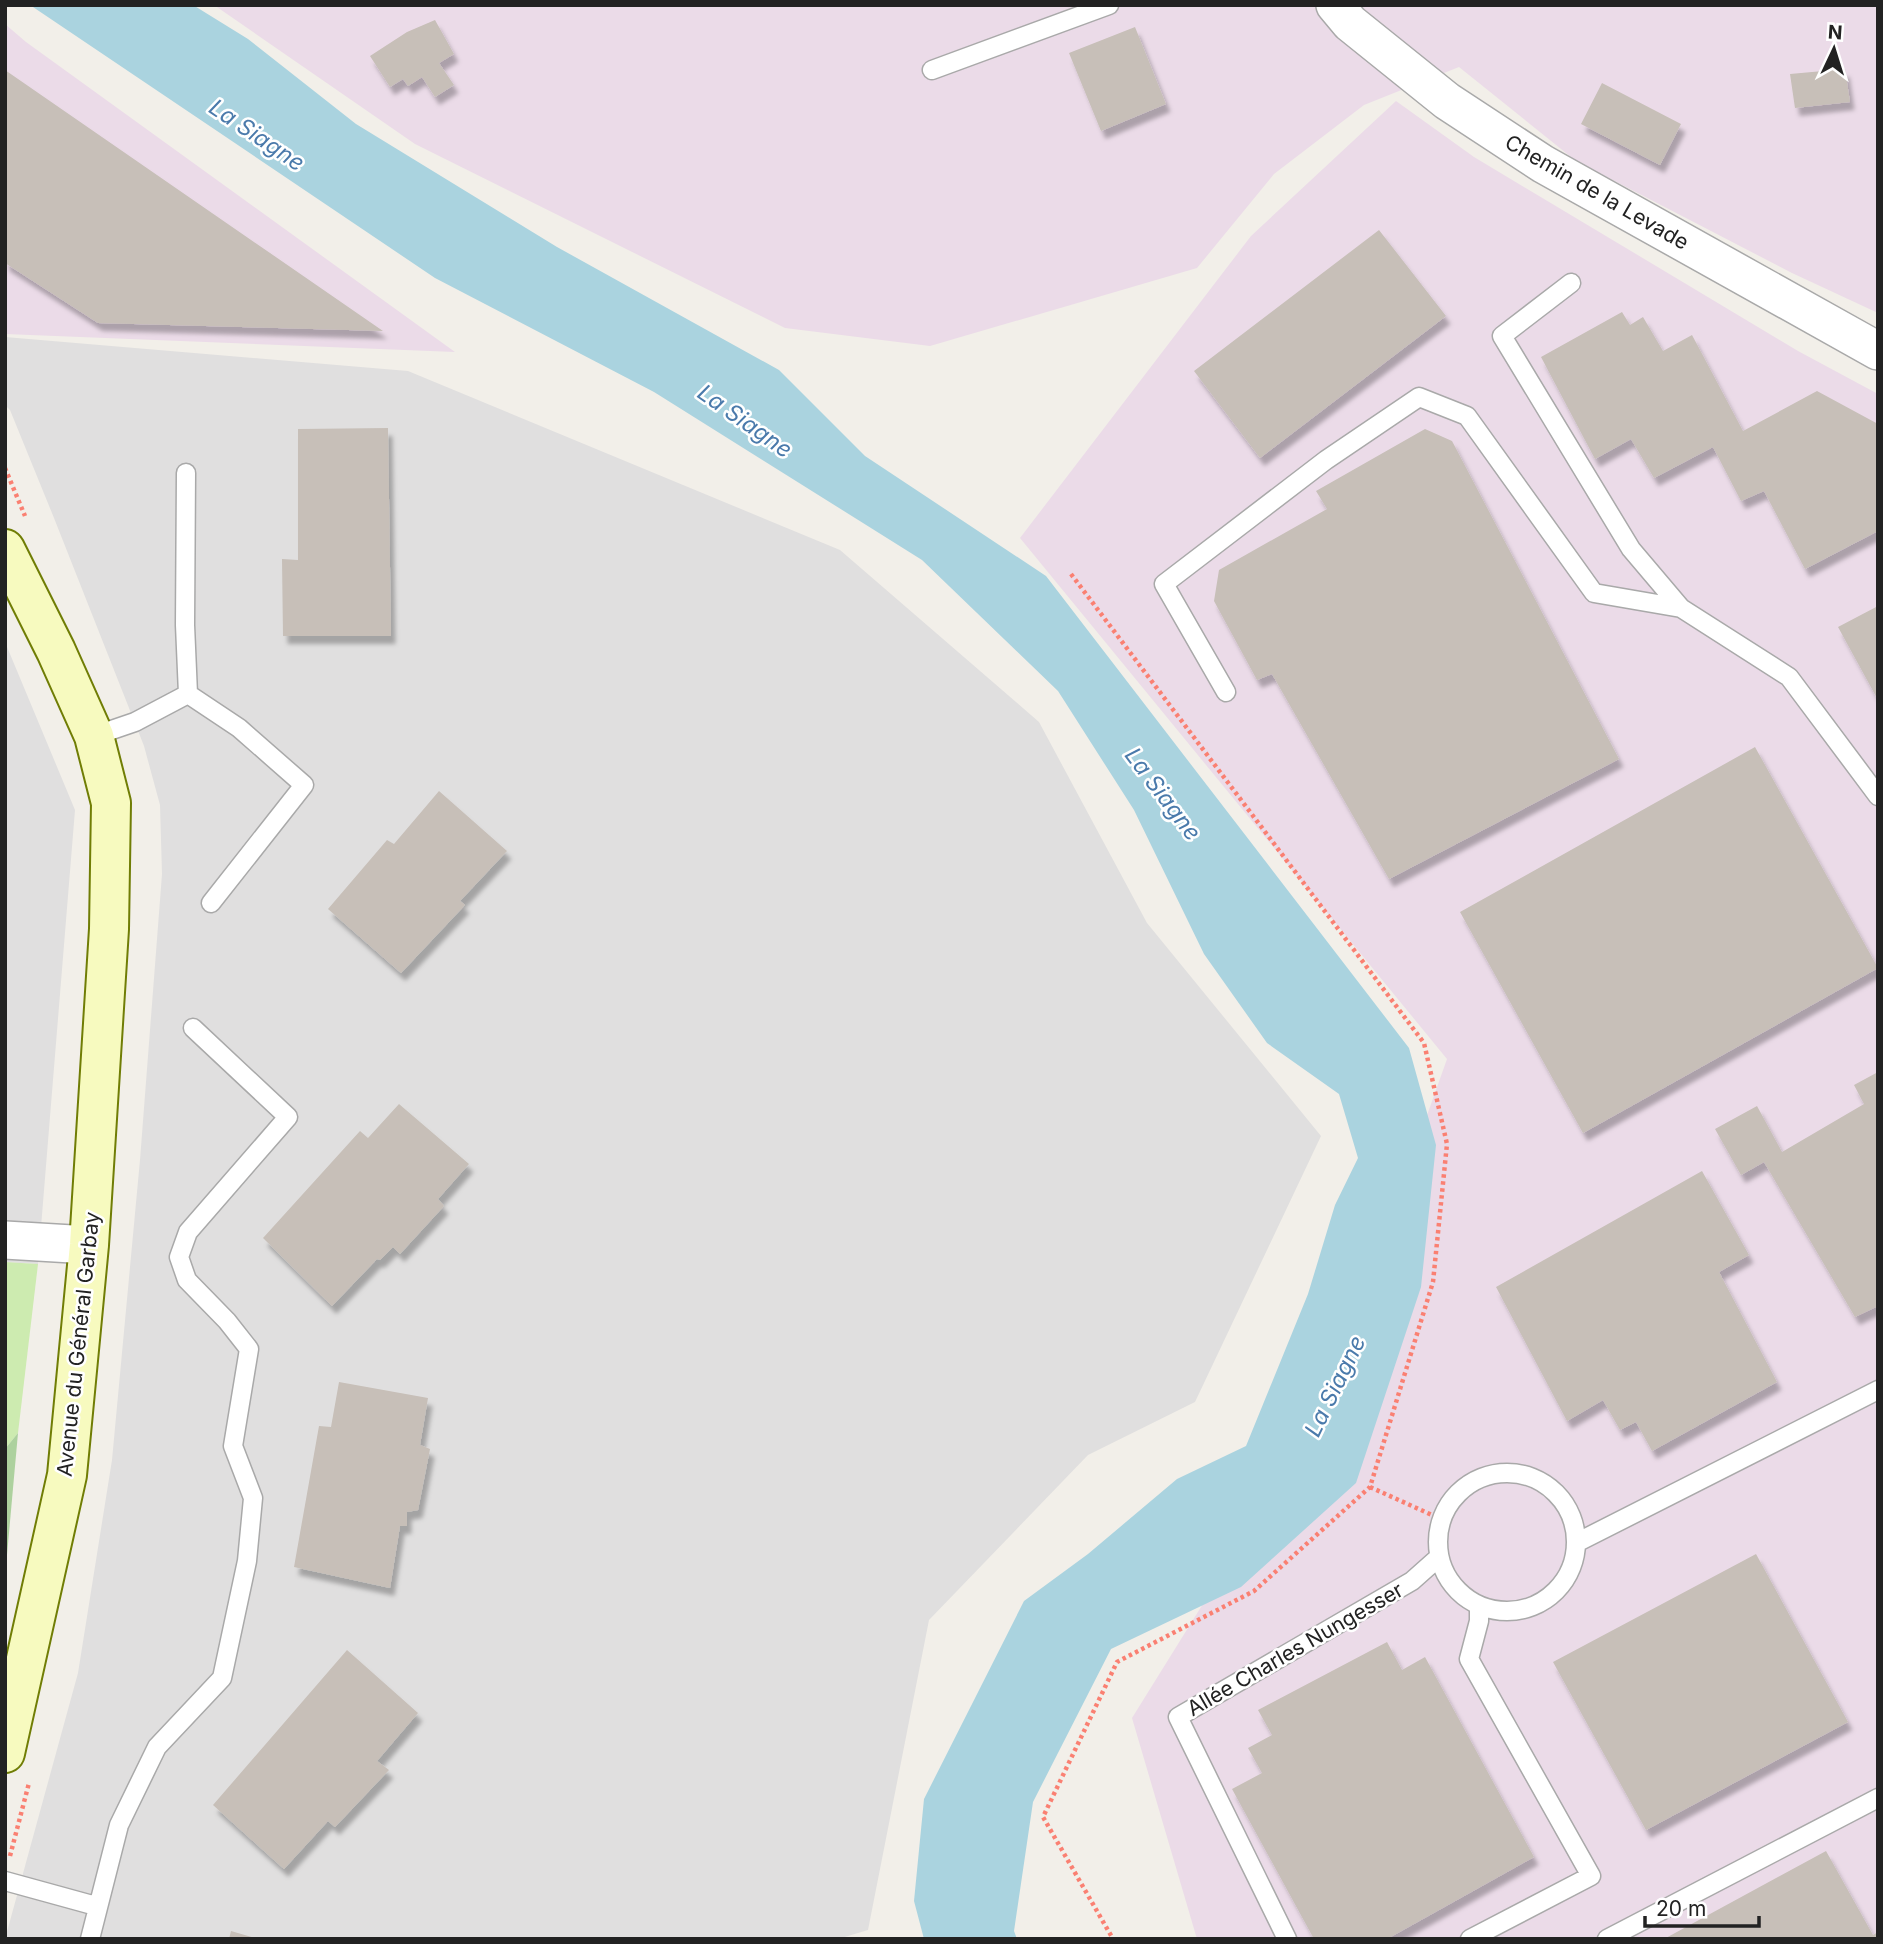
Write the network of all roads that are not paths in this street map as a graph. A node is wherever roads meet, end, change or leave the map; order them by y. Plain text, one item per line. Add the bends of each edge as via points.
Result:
1 (1109, 5) edge
2 (1335, 5) edge
3 (932, 70) dead end
4 (1571, 283) dead end
5 (1878, 351) edge
6 (186, 473) dead end
7 (5, 549) edge
8 (1681, 608) junction
9 (1226, 692) dead end
10 (188, 694) junction
11 (94, 736) junction
12 (1878, 795) edge
13 (211, 903) dead end
14 (193, 1028) dead end
15 (5, 1240) edge
16 (89, 1245) junction
17 (1878, 1390) edge
18 (1578, 1542) junction
19 (1439, 1557) junction
20 (1479, 1606) junction
21 (5, 1753) edge
22 (1878, 1798) edge
23 (5, 1881) edge
24 (96, 1906) junction
25 (90, 1939) edge
26 (1287, 1939) edge
27 (1470, 1939) edge
28 (1607, 1939) edge

1 - 3 lane
2 - 5 street, Chemin de la Levade via 1350,23 1447,100 1544,164
4 - 8 lane via 1502,336 1631,549
6 - 10 lane
7 - 11 main road, Avenue du Général Garbay
8 - 9 lane via 1594,593 1467,416 1419,397 1326,460 1164,583
8 - 12 lane via 1789,677
10 - 11 lane via 135,722
10 - 13 lane via 239,728 304,785
11 - 16 main road, Avenue du Général Garbay via 111,803 109,929
14 - 24 lane via 288,1117 188,1233 179,1256 187,1280 249,1349 233,1446 253,1498 247,1561 222,1678 157,1747 118,1825
15 - 16 street
16 - 21 main road, Avenue du Général Garbay via 67,1475
17 - 18 lane
18 - 19 lane via 1569,1507 1541,1479 1500,1472 1463,1487 1448,1505 1438,1533
18 - 20 lane via 1567,1579 1543,1602 1510,1612
19 - 20 lane via 1454,1587
19 - 26 lane, Allée Charles Nungesser via 1412,1581 1178,1717
20 - 27 lane via 1469,1659 1591,1876
22 - 28 lane
23 - 24 lane
24 - 25 lane

